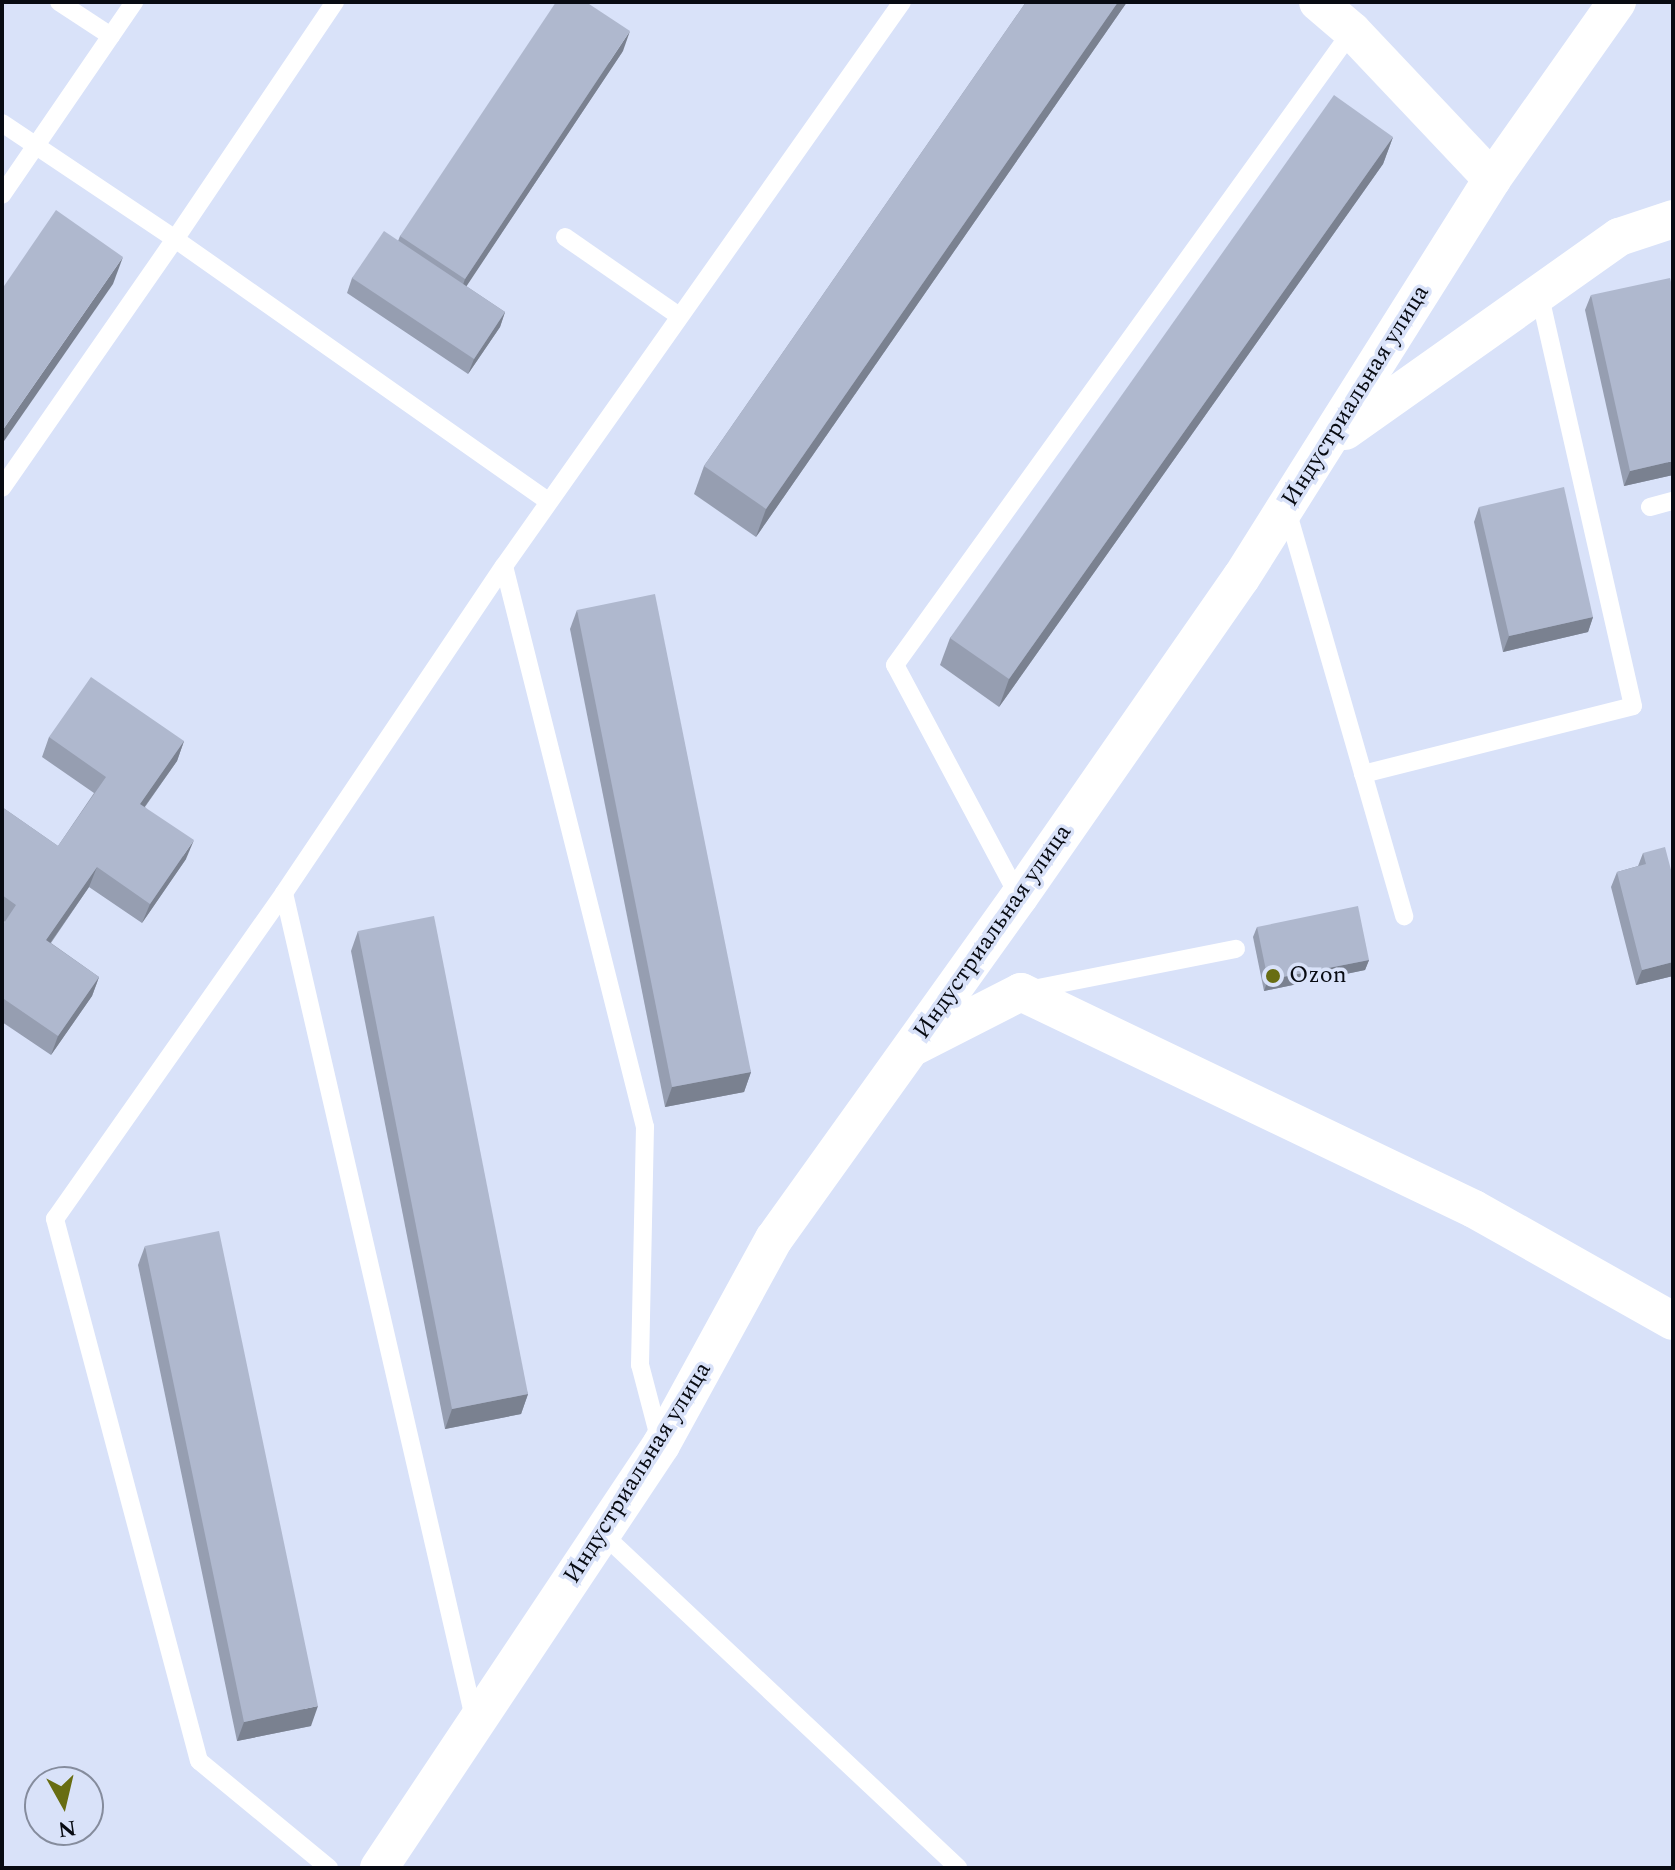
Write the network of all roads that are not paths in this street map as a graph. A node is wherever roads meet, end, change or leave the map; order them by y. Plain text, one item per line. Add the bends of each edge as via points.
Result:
1 (59, 2) edge
2 (134, 2) edge
3 (335, 2) edge
4 (902, 2) edge
5 (1617, 2) edge
6 (1322, 3) edge
7 (1352, 31) junction
8 (111, 36) junction
9 (2, 123) edge
10 (35, 145) junction
11 (1492, 179) junction
12 (2, 195) edge
13 (1673, 219) edge
14 (565, 237) dead end
15 (175, 239) junction
16 (1539, 293) junction
17 (679, 316) junction
18 (1329, 442) junction
19 (2, 488) edge
20 (548, 501) junction
21 (1673, 501) edge
22 (1287, 507) junction
23 (1650, 507) dead end
24 (504, 566) junction
25 (1363, 774) junction
26 (284, 893) junction
27 (1019, 897) junction
28 (1404, 916) dead end
29 (1236, 949) dead end
30 (1021, 992) junction
31 (909, 1049) junction
32 (1673, 1321) edge
33 (661, 1445) junction
34 (604, 1535) junction
35 (475, 1725) junction
36 (329, 1868) edge
37 (379, 1868) edge
38 (958, 1868) edge

1 - 8 lane
2 - 8 lane
3 - 15 lane
4 - 17 lane
5 - 11 street, Индустриальная улица
6 - 7 street
7 - 11 street
7 - 27 lane via 895,665
8 - 10 lane
9 - 10 lane
10 - 12 lane
10 - 15 lane
11 - 18 street, Индустриальная улица
13 - 16 street via 1619,237
14 - 17 lane
15 - 19 lane
15 - 20 lane
16 - 18 street
16 - 25 lane via 1633,706
17 - 20 lane
18 - 22 street, Индустриальная улица
20 - 24 lane
21 - 23 lane
22 - 25 lane
22 - 27 street, Индустриальная улица
24 - 26 lane
24 - 33 lane via 645,1127 640,1365
25 - 28 lane
26 - 35 lane
26 - 36 lane via 55,1219 199,1761
27 - 31 street, Индустриальная улица
29 - 30 lane
30 - 31 street
30 - 32 street via 1474,1209
31 - 33 street, Индустриальная улица via 774,1239
33 - 34 street, Индустриальная улица
34 - 35 street, Индустриальная улица
34 - 38 lane
35 - 37 street, Индустриальная улица

